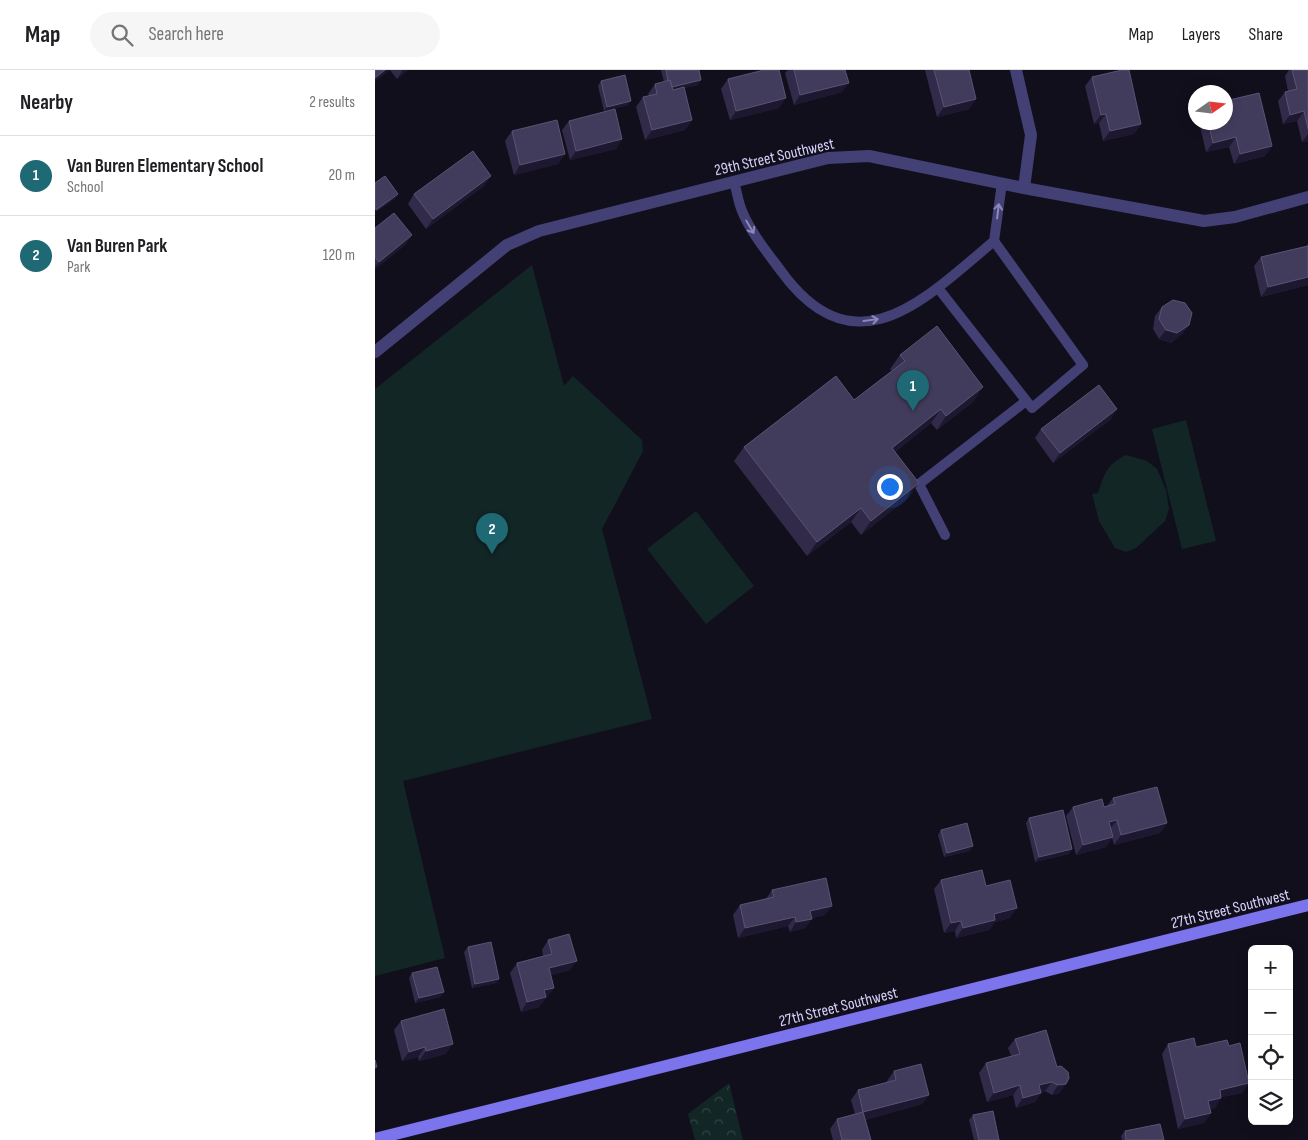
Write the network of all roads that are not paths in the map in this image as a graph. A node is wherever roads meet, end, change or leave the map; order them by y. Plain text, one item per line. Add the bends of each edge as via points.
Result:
1 (1015, 70) edge
2 (734, 182) junction
3 (1002, 183) junction
4 (1024, 188) junction
5 (1308, 197) edge
6 (995, 242) junction
7 (938, 288) junction
8 (375, 352) edge
9 (1027, 401) junction
10 (945, 535) dead end
11 (1308, 905) edge
12 (375, 1139) edge

1 - 4 street via 1031,135
2 - 3 street, 29th Street Southwest via 828,158 869,156
2 -> 7 lane via 748,224 785,277 803,298 819,310 854,322 873,320 907,309
2 - 8 street, 29th Street Southwest via 539,231 507,245
3 - 4 street, 29th Street Southwest
6 -> 3 lane
4 - 5 street, 29th Street Southwest via 1204,221
6 - 7 lane
6 - 9 lane via 1083,364 1032,408
7 - 9 lane
9 - 10 lane via 919,484
11 - 12 street, 27th Street Southwest

